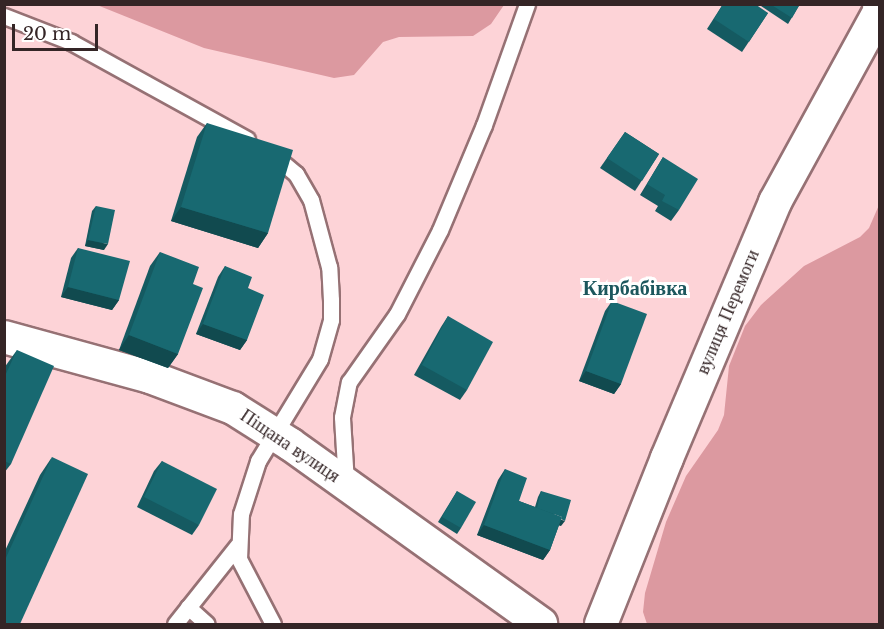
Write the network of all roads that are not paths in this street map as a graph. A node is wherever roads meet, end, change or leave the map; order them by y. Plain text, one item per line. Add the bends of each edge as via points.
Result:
1 (527, 4) edge
2 (879, 7) edge
3 (4, 16) edge
4 (4, 337) edge
5 (274, 433) junction
6 (346, 483) junction
7 (237, 546) junction
8 (188, 607) junction
9 (175, 624) edge
10 (207, 624) edge
11 (273, 624) edge
12 (541, 624) edge
13 (601, 624) edge

1 - 6 lane via 484,125 440,230 397,314 349,382 342,417
2 - 13 street, вулиця Перемоги via 775,202
3 - 5 lane via 71,42 250,141 286,165 303,184 317,217 329,267 331,320 310,379
4 - 5 street, Піщана вулиця via 182,387 233,408
5 - 6 street, Піщана вулиця
5 - 7 lane via 251,480
6 - 12 street, Піщана вулиця
7 - 8 lane
7 - 11 lane via 245,574
8 - 9 lane
8 - 10 lane

